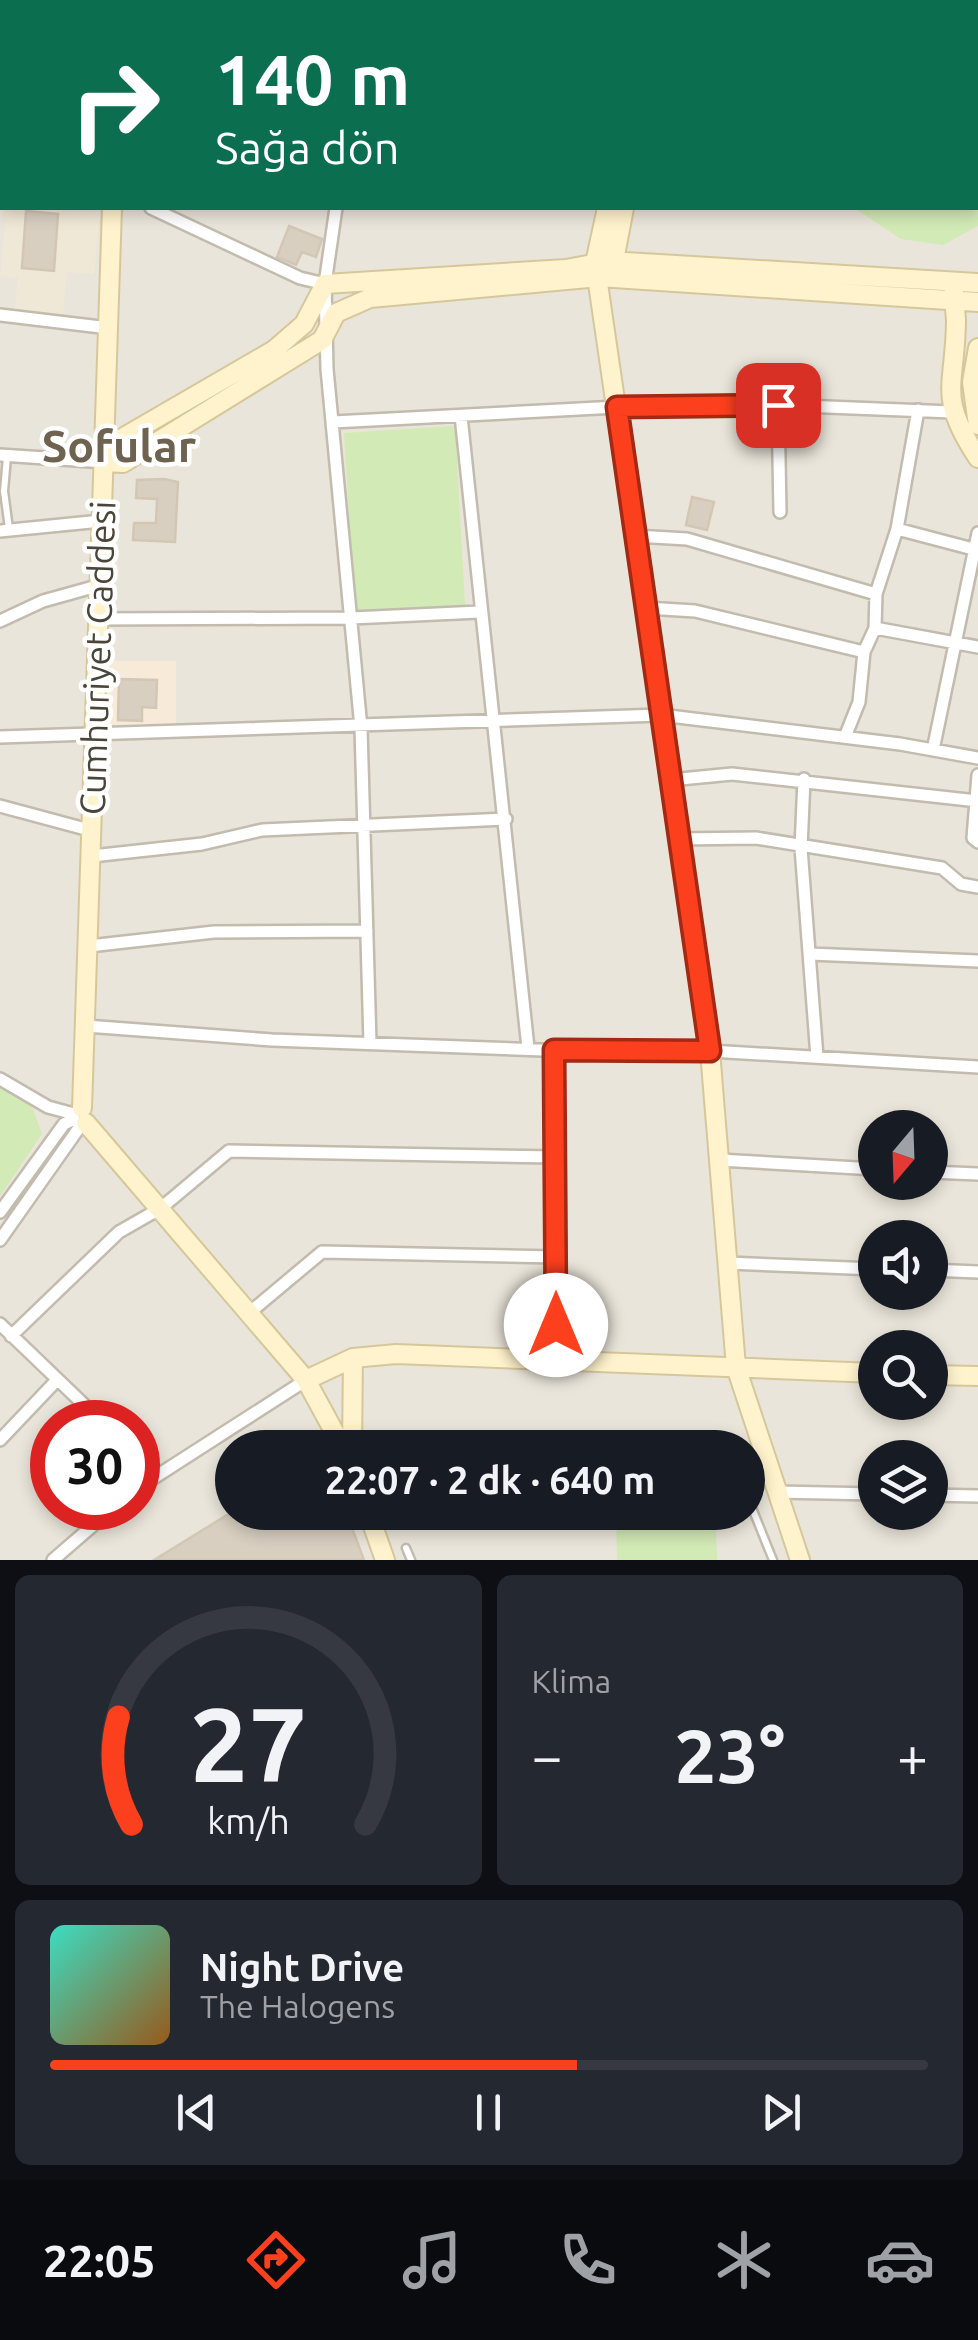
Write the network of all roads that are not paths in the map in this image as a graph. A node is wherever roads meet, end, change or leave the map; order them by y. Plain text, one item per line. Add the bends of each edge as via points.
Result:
1 (112, 210) edge
2 (154, 210) edge
3 (336, 210) edge
4 (607, 210) edge
5 (624, 210) edge
6 (601, 267) junction
7 (978, 282) edge
8 (325, 284) junction
9 (954, 288) junction
10 (978, 302) edge
11 (0, 315) edge
12 (110, 328) junction
13 (328, 328) junction
14 (978, 348) edge
15 (778, 405) junction
16 (617, 407) junction
17 (918, 410) junction
18 (952, 412) junction
19 (461, 416) junction
20 (332, 422) junction
21 (978, 425) edge
22 (3, 455) edge
23 (105, 455) junction
24 (978, 458) edge
25 (780, 512) dead end
26 (101, 521) junction
27 (897, 529) junction
28 (5, 530) edge
29 (978, 533) edge
30 (635, 536) junction
31 (973, 548) junction
32 (97, 586) junction
33 (876, 594) junction
34 (646, 608) junction
35 (479, 612) junction
36 (352, 618) junction
37 (95, 619) junction
38 (0, 621) edge
39 (875, 628) junction
40 (956, 644) junction
41 (978, 647) edge
42 (864, 652) junction
43 (661, 715) junction
44 (492, 721) junction
45 (361, 728) junction
46 (94, 734) junction
47 (0, 737) edge
48 (845, 738) junction
49 (933, 750) junction
50 (978, 758) edge
51 (978, 775) edge
52 (670, 780) junction
53 (804, 780) junction
54 (976, 800) edge
55 (0, 806) edge
56 (506, 819) junction
57 (364, 826) junction
58 (92, 831) junction
59 (679, 839) junction
60 (978, 842) edge
61 (801, 848) junction
62 (92, 856) junction
63 (978, 887) edge
64 (367, 931) junction
65 (89, 946) junction
66 (810, 954) junction
67 (978, 961) edge
68 (86, 1026) junction
69 (370, 1043) junction
70 (528, 1048) junction
71 (554, 1050) junction
72 (710, 1051) junction
73 (817, 1058) junction
74 (978, 1067) edge
75 (0, 1079) edge
76 (79, 1118) junction
77 (555, 1157) junction
78 (719, 1160) junction
79 (858, 1167) edge
80 (948, 1173) edge
81 (978, 1174) edge
82 (161, 1208) junction
83 (0, 1212) edge
84 (0, 1240) edge
85 (555, 1258) junction
86 (728, 1263) junction
87 (858, 1267) edge
88 (948, 1271) edge
89 (978, 1272) edge
90 (249, 1313) junction
91 (0, 1324) edge
92 (11, 1336) junction
93 (354, 1358) junction
94 (556, 1358) junction
95 (736, 1368) junction
96 (858, 1372) edge
97 (948, 1375) edge
98 (978, 1376) edge
99 (57, 1380) junction
100 (306, 1380) junction
101 (78, 1400) edge
102 (332, 1430) edge
103 (352, 1430) edge
104 (0, 1440) edge
105 (160, 1470) edge
106 (777, 1492) junction
107 (858, 1494) edge
108 (948, 1495) edge
109 (978, 1496) edge
110 (89, 1530) edge
111 (374, 1530) edge
112 (761, 1530) edge
113 (406, 1548) dead end
114 (57, 1558) edge
115 (385, 1560) edge
116 (411, 1560) edge
117 (773, 1560) edge
118 (800, 1560) edge

1 - 12 street, Cumhuriyet Caddesi
2 - 8 street
3 - 8 street
4 - 6 street
5 - 6 street via 616,250
6 - 8 street
6 - 9 street
6 - 13 street via 370,298 336,312
6 - 16 street
7 - 9 street
8 - 13 street
8 - 23 street via 304,324 274,350
9 - 10 street
9 - 18 street
11 - 12 street
12 - 23 street, Cumhuriyet Caddesi
13 - 20 street
13 - 23 street via 322,340 123,463
14 - 21 street via 972,382
15 - 16 street
15 - 17 street
15 - 25 street
16 - 19 street
16 - 30 street
17 - 18 street
17 - 27 street
18 - 24 street
19 - 20 street
19 - 35 street
20 - 36 street
22 - 23 street
22 - 28 lane
23 - 26 street, Cumhuriyet Caddesi
26 - 28 street
26 - 32 street, Cumhuriyet Caddesi
27 - 31 street
27 - 33 street
29 - 31 street
30 - 33 street via 687,539
30 - 34 street
31 - 40 street
32 - 37 street, Cumhuriyet Caddesi
32 - 38 street
33 - 39 street
34 - 42 street via 695,611
34 - 43 street
35 - 36 street
35 - 44 street
36 - 37 street
36 - 45 street
37 - 46 street, Cumhuriyet Caddesi
39 - 40 street
39 - 42 street
40 - 41 street
40 - 49 street
42 - 48 street via 859,702
43 - 44 street
43 - 48 street
43 - 52 street
44 - 45 street
44 - 56 street
45 - 46 street
45 - 57 street
46 - 47 street
46 - 58 street, Cumhuriyet Caddesi
48 - 49 street
49 - 50 street
51 - 54 street
52 - 53 street via 732,774
52 - 59 street
53 - 54 street
53 - 61 street
54 - 60 street
55 - 58 street
56 - 57 street
56 - 70 street
57 - 62 street via 262,830
57 - 64 street
58 - 62 street, Cumhuriyet Caddesi
59 - 61 street via 756,838
59 - 72 street
61 - 63 street via 942,868 960,884
61 - 66 street
62 - 65 street, Cumhuriyet Caddesi
64 - 65 street via 198,932
64 - 69 street
65 - 68 street, Cumhuriyet Caddesi
66 - 67 street
66 - 73 street
68 - 69 street
68 - 76 street, Cumhuriyet Caddesi
69 - 70 street
70 - 71 street
71 - 72 street
71 - 77 street
72 - 73 street
72 - 78 street
73 - 74 street
75 - 76 street
76 - 82 street
76 - 83 street via 64,1124
76 - 84 street
77 - 82 street via 229,1151
77 - 85 street
78 - 79 street
78 - 86 street
80 - 81 street
82 - 90 street
82 - 92 street via 120,1232
85 - 90 street via 322,1252
85 - 94 street
86 - 87 street
86 - 95 street
88 - 89 street
90 - 100 street
91 - 92 street
92 - 99 street
93 - 94 street
93 - 100 street
93 - 103 street
94 - 95 street
95 - 96 street
95 - 106 street
97 - 98 street
99 - 101 street
99 - 104 street
100 - 102 street
100 - 105 street
106 - 107 street
106 - 118 street
108 - 109 street
110 - 114 street
111 - 115 street
112 - 117 lane
113 - 116 lane

